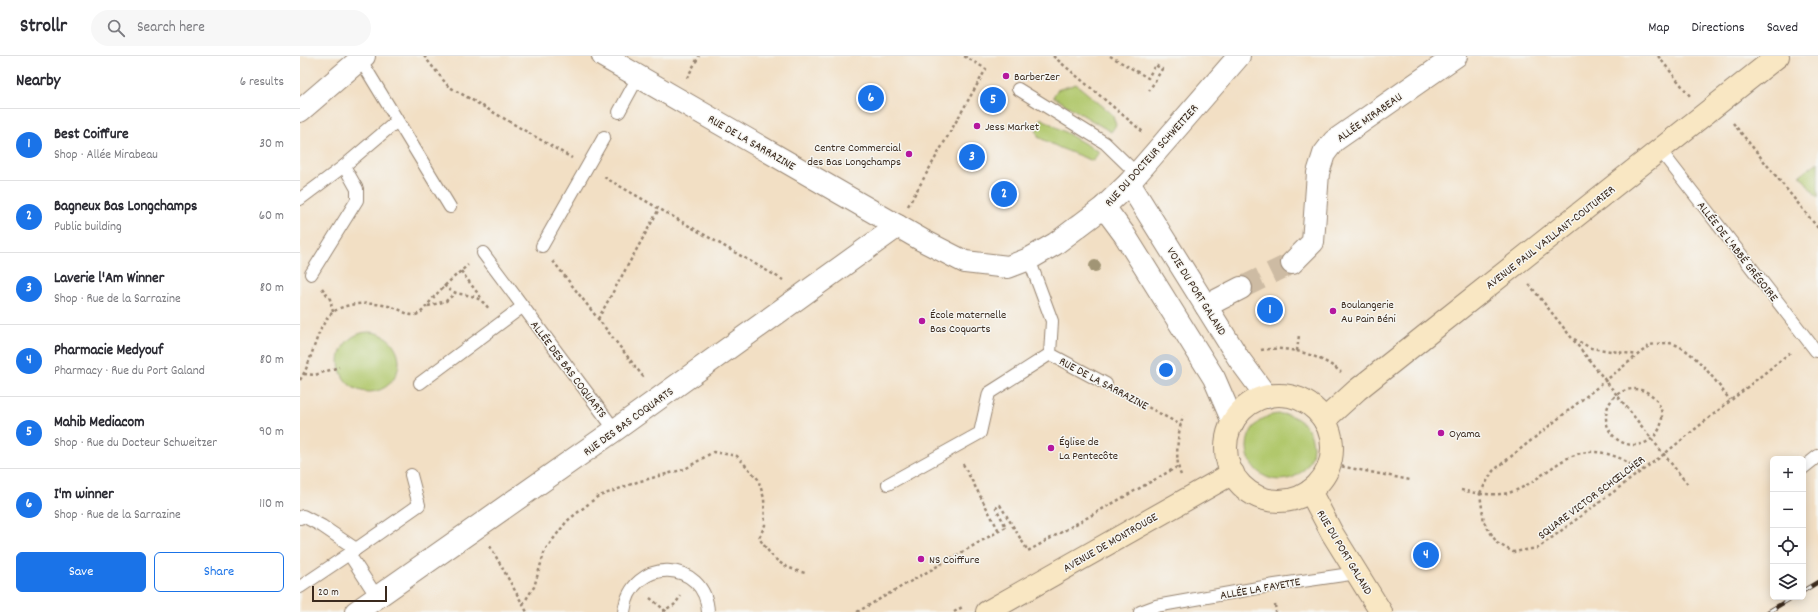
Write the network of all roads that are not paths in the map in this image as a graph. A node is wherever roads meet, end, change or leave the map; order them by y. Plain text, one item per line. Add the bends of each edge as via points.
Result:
1 (603, 56) edge
2 (1238, 56) edge
3 (1456, 56) edge
4 (1778, 56) edge
5 (362, 57) edge
6 (638, 77) junction
7 (1018, 89) dead end
8 (300, 111) edge
9 (619, 112) dead end
10 (397, 121) junction
11 (604, 137) dead end
12 (1660, 150) junction
13 (344, 166) junction
14 (1133, 178) junction
15 (300, 199) edge
16 (450, 207) dead end
17 (1104, 207) junction
18 (898, 226) junction
19 (542, 246) road end
20 (483, 253) road end
21 (1029, 260) junction
22 (965, 262) joint
23 (1292, 263) tunnel mouth
24 (311, 274) road end
25 (1242, 288) tunnel mouth
26 (1206, 306) junction
27 (522, 307) junction
28 (1817, 351) edge
29 (1050, 354) junction
30 (420, 384) dead end
31 (1106, 384) road end
32 (1267, 397) junction
33 (1324, 420) junction
34 (1233, 422) junction
35 (615, 430) junction
36 (1818, 456) edge
37 (1806, 466) edge
38 (1232, 473) junction
39 (410, 475) dead end
40 (888, 484) dead end
41 (1310, 491) junction
42 (301, 516) edge
43 (352, 552) junction
44 (1356, 573) junction
45 (300, 587) edge
46 (378, 597) junction
47 (356, 612) edge
48 (624, 612) edge
49 (708, 612) edge
50 (987, 612) edge
51 (1140, 612) edge
52 (1381, 612) edge

1 - 6 street, RUE DE LA SARRAZINE
2 - 14 street, RUE DU DOCTEUR SCHWEITZER
3 - 23 street, ALLÉE MIRABEAU via 1334,141 1324,154 1318,173 1313,242
4 - 12 street, AVENUE PAUL VAILLANT-COUTURIER
5 - 8 street
5 - 10 lane
6 - 9 lane
6 - 18 street, RUE DE LA SARRAZINE
7 - 14 lane via 1104,143
10 - 13 lane
10 - 16 lane
11 - 19 lane
12 - 28 lane, ALLÉE DE L'ABBÉ GRÉGOIRE
12 - 33 street, AVENUE PAUL VAILLANT-COUTURIER via 1357,390
13 - 15 lane
13 - 24 lane via 357,189 356,200
14 - 17 street, RUE DU DOCTEUR SCHWEITZER
14 - 26 street, VOIE DU PORT GALAND
17 - 21 street, RUE DU DOCTEUR SCHWEITZER
17 - 34 street via 1124,234 1214,378
18 - 22 street, RUE DE LA SARRAZINE
18 - 35 street, RUE DES BAS COQUARTS
20 - 27 lane, ALLÉE DES BAS COQUARTS
21 - 22 street, RUE DU DOCTEUR SCHWEITZER via 1008,267
21 - 29 lane, RUE DE LA SARRAZINE via 1052,321
25 - 26 street
26 - 32 street, VOIE DU PORT GALAND via 1239,359
27 - 30 lane
27 - 35 lane, ALLÉE DES BAS COQUARTS
29 - 31 lane, RUE DE LA SARRAZINE
29 - 40 lane via 989,393 980,433
32 - 33 street via 1292,397 1305,402
32 - 34 street via 1247,406
33 - 41 street via 1332,441 1330,464 1323,479
34 - 38 street via 1227,441
35 - 46 street, RUE DES BAS COQUARTS
36 - 37 lane
38 - 41 street via 1248,491 1263,499 1296,499
38 - 50 street, AVENUE DE MONTROUGE
39 - 43 lane via 419,505
41 - 44 street, RUE DU PORT GALAND
42 - 43 lane via 322,526
43 - 45 lane
43 - 46 lane
44 - 51 lane, ALLÉE LA FAYETTE via 1163,605
44 - 52 street, RUE DU PORT GALAND
46 - 47 street, RUE DES BAS COQUARTS
48 - 49 lane via 630,590 637,582 646,575 668,570 679,572 698,585 704,595

